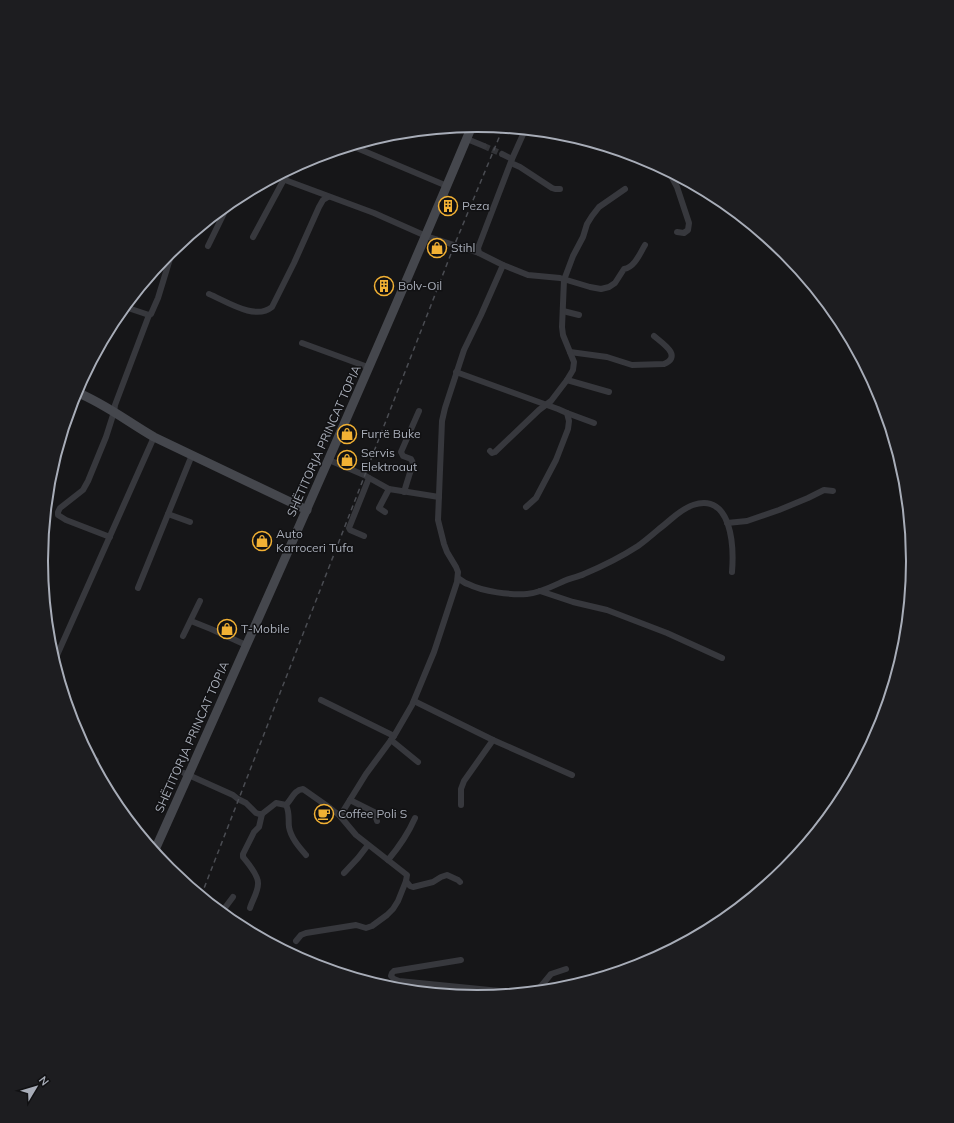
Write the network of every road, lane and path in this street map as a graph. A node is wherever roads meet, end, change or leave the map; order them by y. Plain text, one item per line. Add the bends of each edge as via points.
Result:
1 (470, 132) edge
2 (522, 135) edge
3 (467, 139) junction
4 (484, 146) tunnel mouth
5 (359, 149) edge
6 (502, 154) tunnel mouth
7 (511, 161) junction
8 (285, 180) joint
9 (673, 180) edge
10 (447, 186) junction
11 (560, 189) dead end
12 (625, 189) dead end
13 (328, 197) junction
14 (222, 217) edge
15 (677, 232) dead end
16 (426, 236) junction
17 (253, 237) dead end
18 (645, 245) dead end
19 (208, 246) dead end
20 (477, 251) junction
21 (503, 265) junction
22 (166, 266) edge
23 (564, 280) junction
24 (209, 294) dead end
25 (131, 309) edge
26 (563, 311) junction
27 (579, 314) dead end
28 (150, 315) junction
29 (654, 336) dead end
30 (302, 343) dead end
31 (570, 352) junction
32 (365, 366) dead end
33 (456, 372) junction
34 (567, 380) junction
35 (609, 392) dead end
36 (82, 395) edge
37 (546, 404) junction
38 (419, 411) dead end
39 (114, 412) junction
40 (567, 413) junction
41 (594, 423) dead end
42 (154, 437) junction
43 (490, 451) dead end
44 (192, 455) junction
45 (329, 460) junction
46 (369, 478) junction
47 (389, 489) junction
48 (833, 491) dead end
49 (404, 492) junction
50 (439, 497) junction
51 (526, 507) dead end
52 (307, 510) junction
53 (385, 512) dead end
54 (168, 514) junction
55 (190, 522) dead end
56 (728, 523) junction
57 (364, 536) dead end
58 (110, 537) junction
59 (732, 572) dead end
60 (458, 578) junction
61 (138, 588) dead end
62 (540, 591) junction
63 (200, 601) dead end
64 (191, 621) junction
65 (183, 636) dead end
66 (246, 645) junction
67 (58, 653) edge
68 (722, 658) dead end
69 (321, 700) dead end
70 (414, 702) junction
71 (392, 738) junction
72 (493, 740) junction
73 (418, 762) dead end
74 (187, 774) junction
75 (572, 775) dead end
76 (350, 800) junction
77 (286, 805) junction
78 (461, 805) dead end
79 (262, 814) junction
80 (340, 816) junction
81 (415, 818) dead end
82 (377, 821) dead end
83 (368, 845) junction
84 (156, 846) edge
85 (306, 855) dead end
86 (388, 860) junction
87 (344, 873) dead end
88 (406, 881) junction
89 (460, 882) dead end
90 (233, 897) dead end
91 (225, 908) edge
92 (250, 908) dead end
93 (296, 941) dead end
94 (461, 960) dead end
95 (566, 969) dead end
96 (543, 985) edge
97 (490, 990) edge

1 - 3 main road, SHËTITORJA PRINCAT TOPIA
2 - 7 street
3 - 4 street
3 - 10 main road, SHËTITORJA PRINCAT TOPIA
5 - 10 street
6 - 7 street
7 - 11 street via 552,188
7 - 20 street
8 - 13 street
8 - 17 street
9 - 15 street via 689,224 688,230 684,233
10 - 16 main road, SHËTITORJA PRINCAT TOPIA
12 - 23 street via 599,207 592,216
13 - 16 street via 374,213
13 - 24 street via 319,207 269,310 248,311
14 - 19 street
16 - 20 street
16 - 45 main road, SHËTITORJA PRINCAT TOPIA
18 - 23 street via 635,262 624,269 615,283 609,287 597,289
20 - 21 street
21 - 23 street via 528,275
21 - 33 street
22 - 28 street
23 - 26 street
25 - 28 street
26 - 27 street
26 - 31 street via 563,335
28 - 39 street
29 - 31 street via 672,353 669,362 632,365 607,357
30 - 32 street
31 - 34 street via 574,366
33 - 37 street
33 - 50 street via 442,421
34 - 35 street
34 - 37 street via 552,401
36 - 39 main road
37 - 40 street
37 - 43 street via 495,452
38 - 49 street via 401,452 413,463
39 - 42 main road
39 - 58 street via 86,485 58,512 58,515 66,520
40 - 41 street
40 - 51 street via 568,429 556,460 536,498
42 - 44 main road
42 - 58 street
44 - 52 main road
44 - 54 street
45 - 46 street
45 - 52 main road, SHËTITORJA PRINCAT TOPIA
46 - 47 street
46 - 57 street via 349,528
47 - 49 street
47 - 53 street via 379,508
48 - 56 street via 824,490 747,521
49 - 50 street
50 - 60 street via 439,527
52 - 66 main road, SHËTITORJA PRINCAT TOPIA
54 - 55 street
54 - 61 street
56 - 59 street via 733,559
56 - 62 street via 717,507 708,503 694,504 611,562
58 - 67 street
60 - 62 street via 484,590 528,594
60 - 70 street via 434,652
62 - 68 street via 607,610
63 - 64 street
64 - 65 street
64 - 66 street
66 - 74 main road, SHËTITORJA PRINCAT TOPIA
69 - 71 street
70 - 71 street
70 - 72 street
71 - 73 street
71 - 76 street
72 - 75 street
72 - 78 street via 464,781
74 - 79 street via 233,795
74 - 84 main road, SHËTITORJA PRINCAT TOPIA
76 - 80 street
76 - 82 street via 374,812
77 - 79 street via 276,803
77 - 80 street via 296,791 303,788
77 - 85 street via 291,834
79 - 92 street via 259,827 243,854 243,858 258,878
80 - 83 street
81 - 86 street via 409,832
83 - 86 street
83 - 87 street
86 - 88 street via 404,873
88 - 89 street via 413,887 447,875
88 - 93 street via 393,909 372,926 366,928 356,925 306,933
90 - 91 street
94 - 97 street via 394,971 392,976 399,981
95 - 96 street via 551,974

